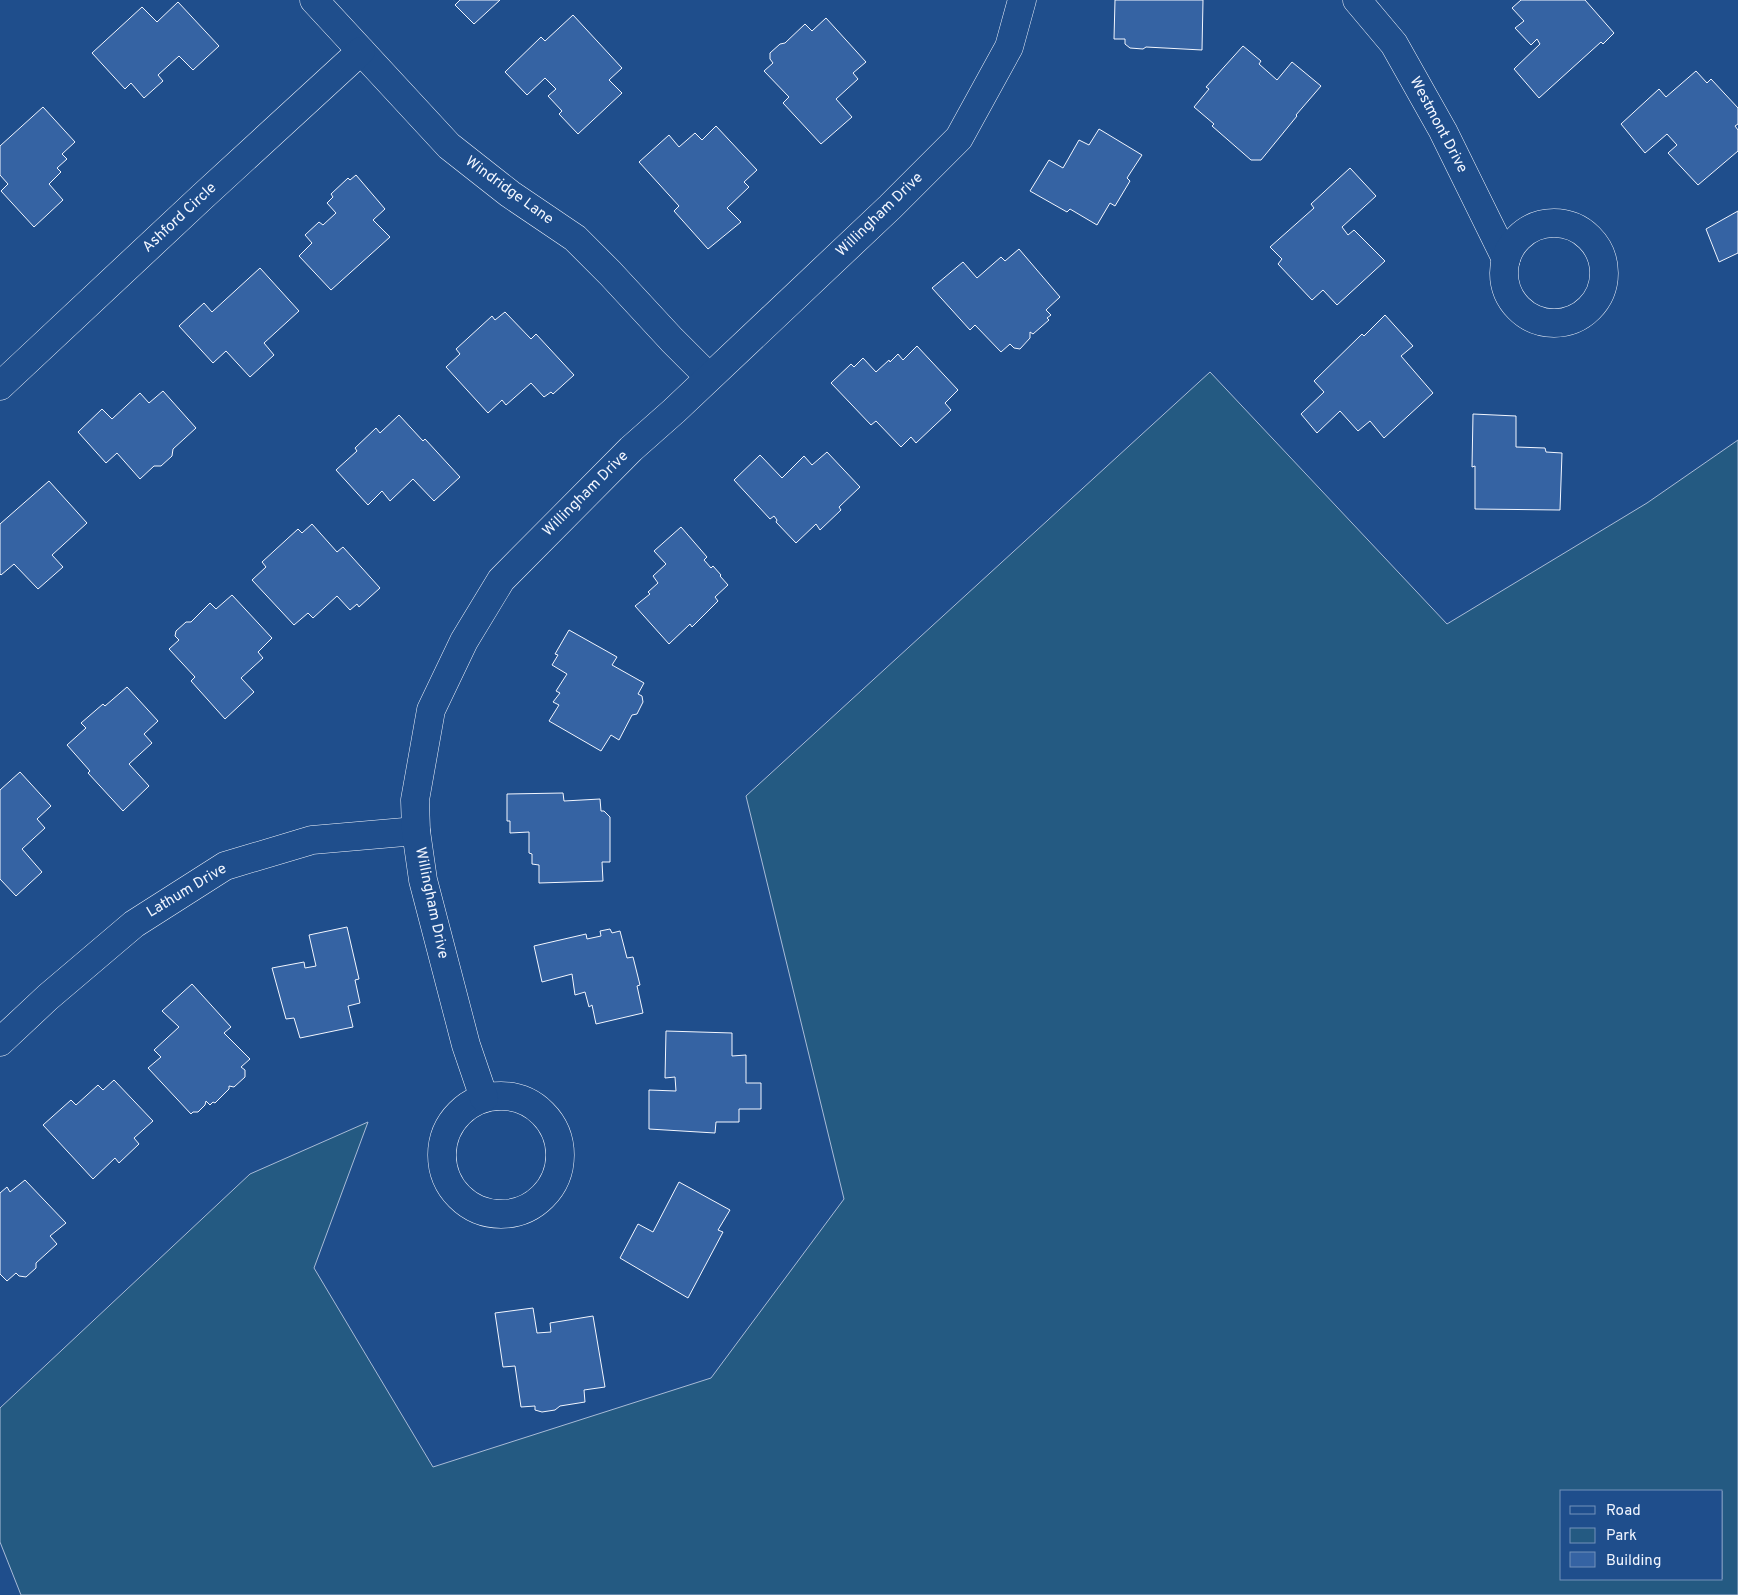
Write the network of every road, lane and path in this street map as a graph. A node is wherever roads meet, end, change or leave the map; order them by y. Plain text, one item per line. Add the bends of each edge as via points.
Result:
1 (314, 0) edge
2 (1022, 0) edge
3 (1357, 0) edge
4 (361, 51) junction
5 (1506, 259) dead end
6 (709, 377) junction
7 (0, 386) edge
8 (416, 831) junction
9 (0, 1042) edge
10 (484, 1098) junction

1 - 4 street, Windridge Lane
2 - 6 street, Willingham Drive via 1009,47 959,138
3 - 5 street, Westmont Drive via 1394,44 1443,131
4 - 6 street, Windridge Lane via 449,146 574,238
4 - 7 street, Ashford Circle
6 - 8 street, Willingham Drive via 630,448 500,580 464,642 431,710 415,800
8 - 9 street, Lathum Drive via 312,840 225,866 134,924
8 - 10 street, Willingham Drive via 423,880 466,1045
10 - 10 street via 465,1107 451,1122 443,1141 441,1162 447,1182 459,1198 476,1210 496,1215 517,1212 536,1203 550,1188 558,1169 560,1148 554,1128 542,1112 525,1100 504,1096

